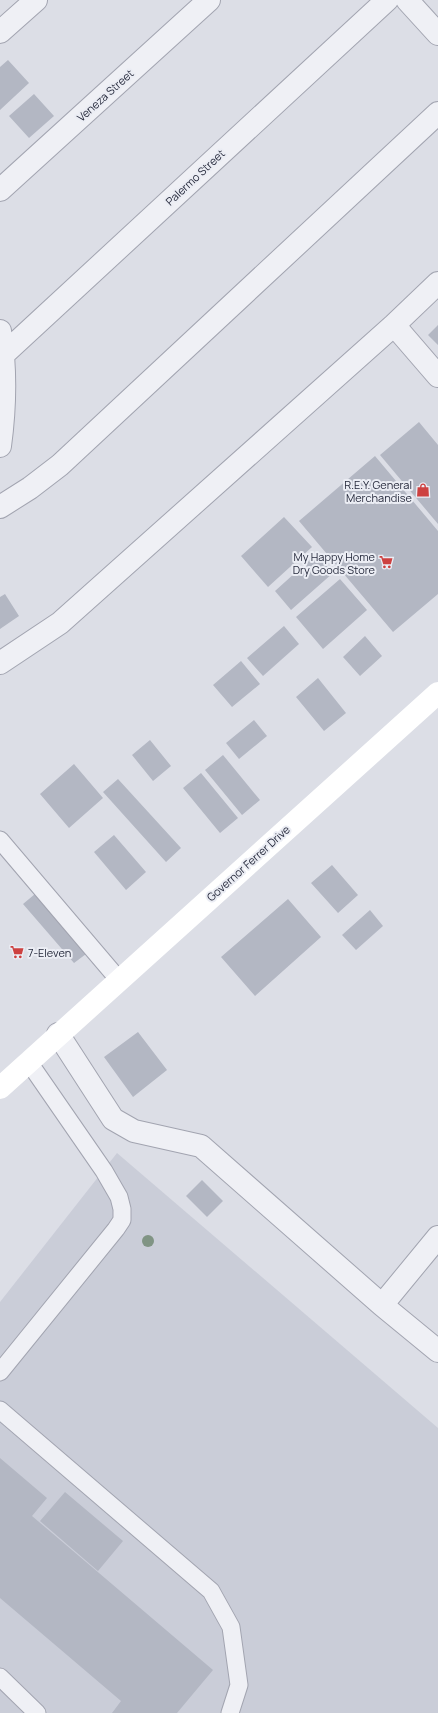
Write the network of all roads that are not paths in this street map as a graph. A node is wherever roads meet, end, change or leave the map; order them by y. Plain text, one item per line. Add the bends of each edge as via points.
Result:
1 (36, 0) edge
2 (209, 0) edge
3 (387, 0) edge
4 (407, 0) edge
5 (0, 32) edge
6 (438, 34) edge
7 (438, 113) edge
8 (0, 190) edge
9 (438, 283) edge
10 (394, 325) junction
11 (0, 331) edge
12 (4, 354) junction
13 (438, 376) edge
14 (0, 446) edge
15 (0, 507) edge
16 (0, 663) edge
17 (438, 692) edge
18 (0, 840) edge
19 (119, 980) junction
20 (58, 1034) junction
21 (28, 1061) junction
22 (0, 1088) edge
23 (438, 1237) edge
24 (382, 1305) junction
25 (438, 1351) edge
26 (0, 1372) edge
27 (0, 1410) edge
28 (0, 1677) edge
29 (37, 1713) edge
30 (230, 1713) edge

1 - 5 street
2 - 8 street, Veneza Street
3 - 12 street, Palermo Street
4 - 6 street
7 - 15 street via 60,465
9 - 10 street
10 - 13 street
10 - 16 street via 60,623
11 - 12 street
12 - 14 street
17 - 19 main road, Governor Ferrer Drive
18 - 19 lane
19 - 20 main road, Governor Ferrer Drive
20 - 21 main road, Governor Ferrer Drive
20 - 24 street via 113,1119 134,1131 201,1146
21 - 22 main road
21 - 26 lane via 104,1171 118,1197 122,1208 122,1220
23 - 24 street
24 - 25 street
27 - 30 lane via 211,1591 231,1627 239,1685
28 - 29 lane

